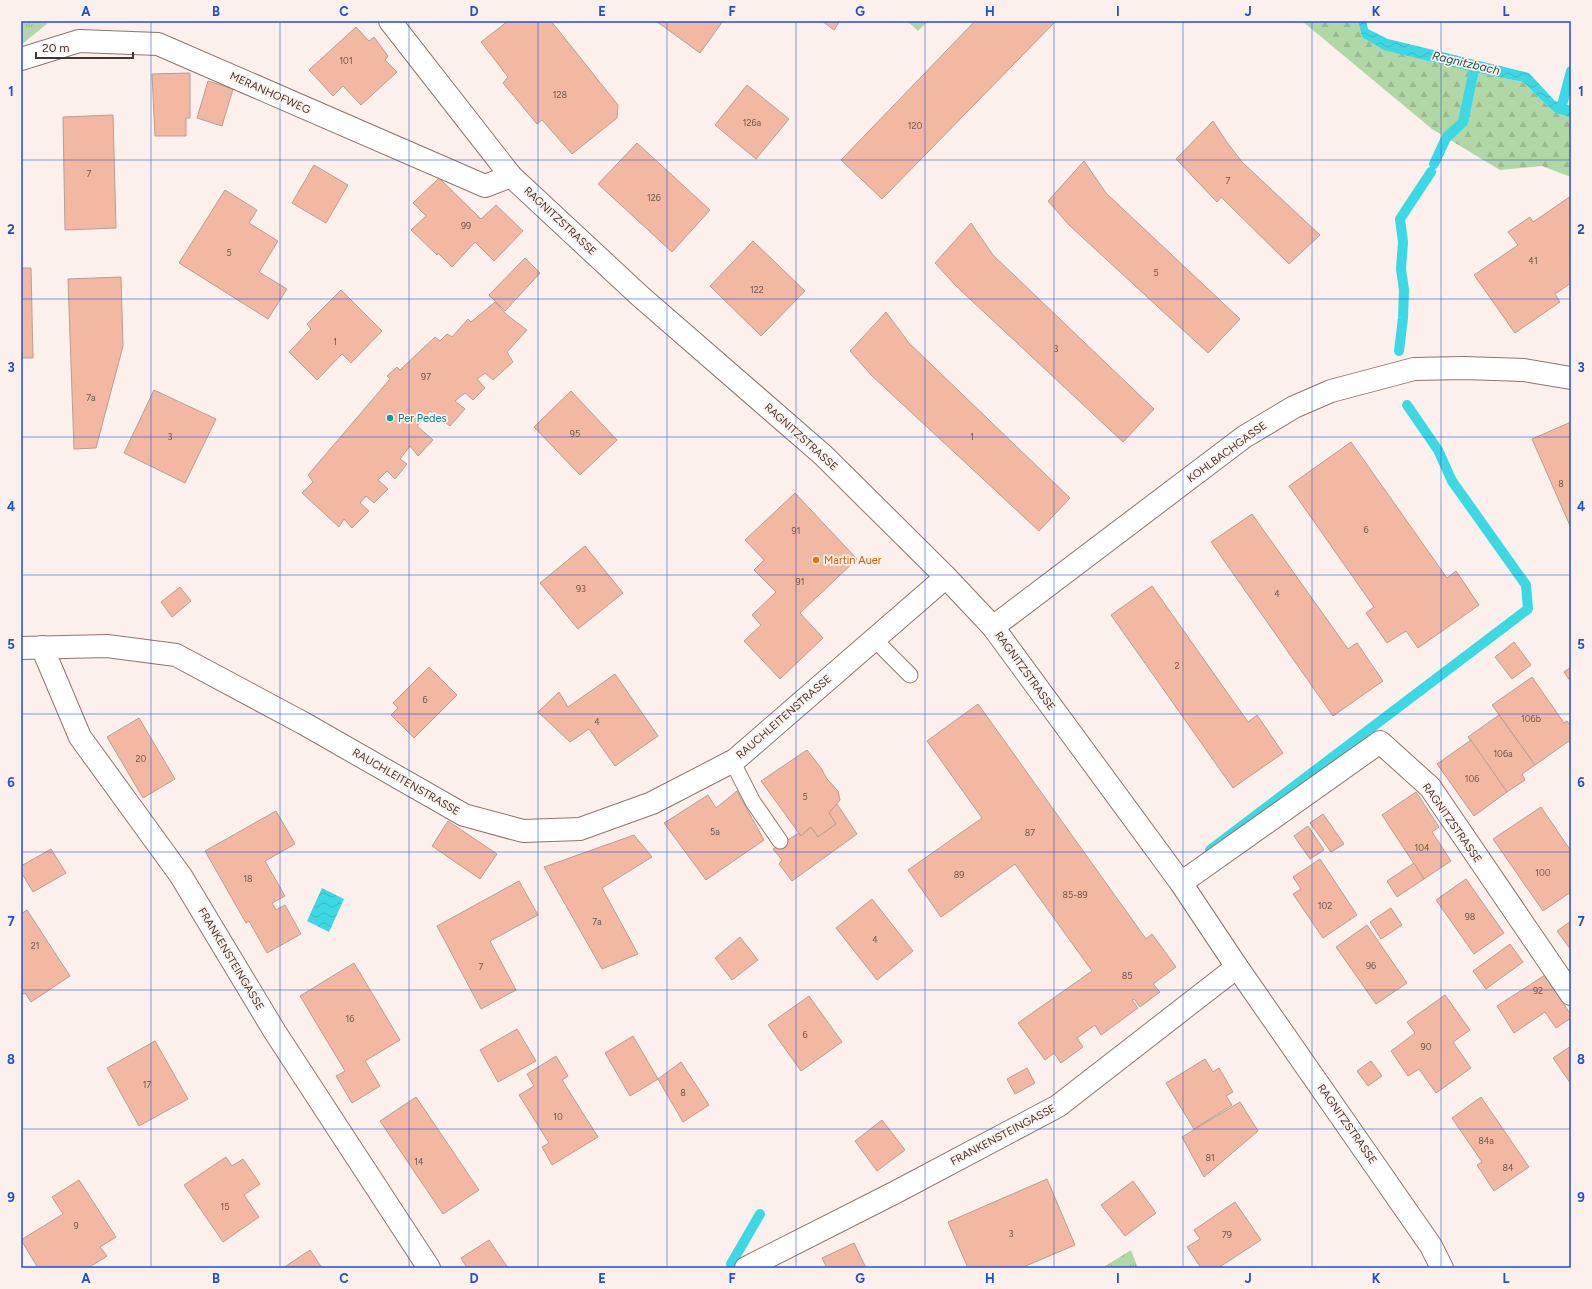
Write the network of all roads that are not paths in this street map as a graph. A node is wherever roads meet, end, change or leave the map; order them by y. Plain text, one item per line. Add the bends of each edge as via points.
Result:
1 (390, 21) edge
2 (21, 59) edge
3 (511, 176) junction
4 (1571, 378) edge
5 (946, 577) junction
6 (993, 627) junction
7 (874, 639) junction
8 (31, 647) edge
9 (910, 675) dead end
10 (732, 761) junction
11 (780, 841) dead end
12 (1181, 883) junction
13 (1237, 967) junction
14 (1571, 994) edge
15 (429, 1268) edge
16 (746, 1268) edge
17 (1442, 1268) edge

1 - 3 street, RAGNITZSTRASSE
2 - 3 street, MERANHOFWEG via 79,41 158,44 485,186
3 - 5 street, RAGNITZSTRASSE via 640,296 818,450
4 - 6 street, KOHLBACHGASSE via 1524,370 1414,369 1331,391 1294,407 1244,437
5 - 6 street, RAGNITZSTRASSE
5 - 7 street, RAUCHLEITENSTRASSE
6 - 12 street, RAGNITZSTRASSE
7 - 9 lane
7 - 10 street, RAUCHLEITENSTRASSE
8 - 10 street, RAUCHLEITENSTRASSE via 107,646 176,655 303,723 464,815 523,831 580,828 652,803
8 - 15 street, FRANKENSTEINGASSE via 80,738 181,876 275,1032
10 - 11 lane via 753,802
12 - 13 street, RAGNITZSTRASSE
12 - 14 street, RAGNITZSTRASSE via 1380,742 1430,787
13 - 16 street, FRANKENSTEINGASSE via 1058,1106
13 - 17 street, RAGNITZSTRASSE via 1431,1246

